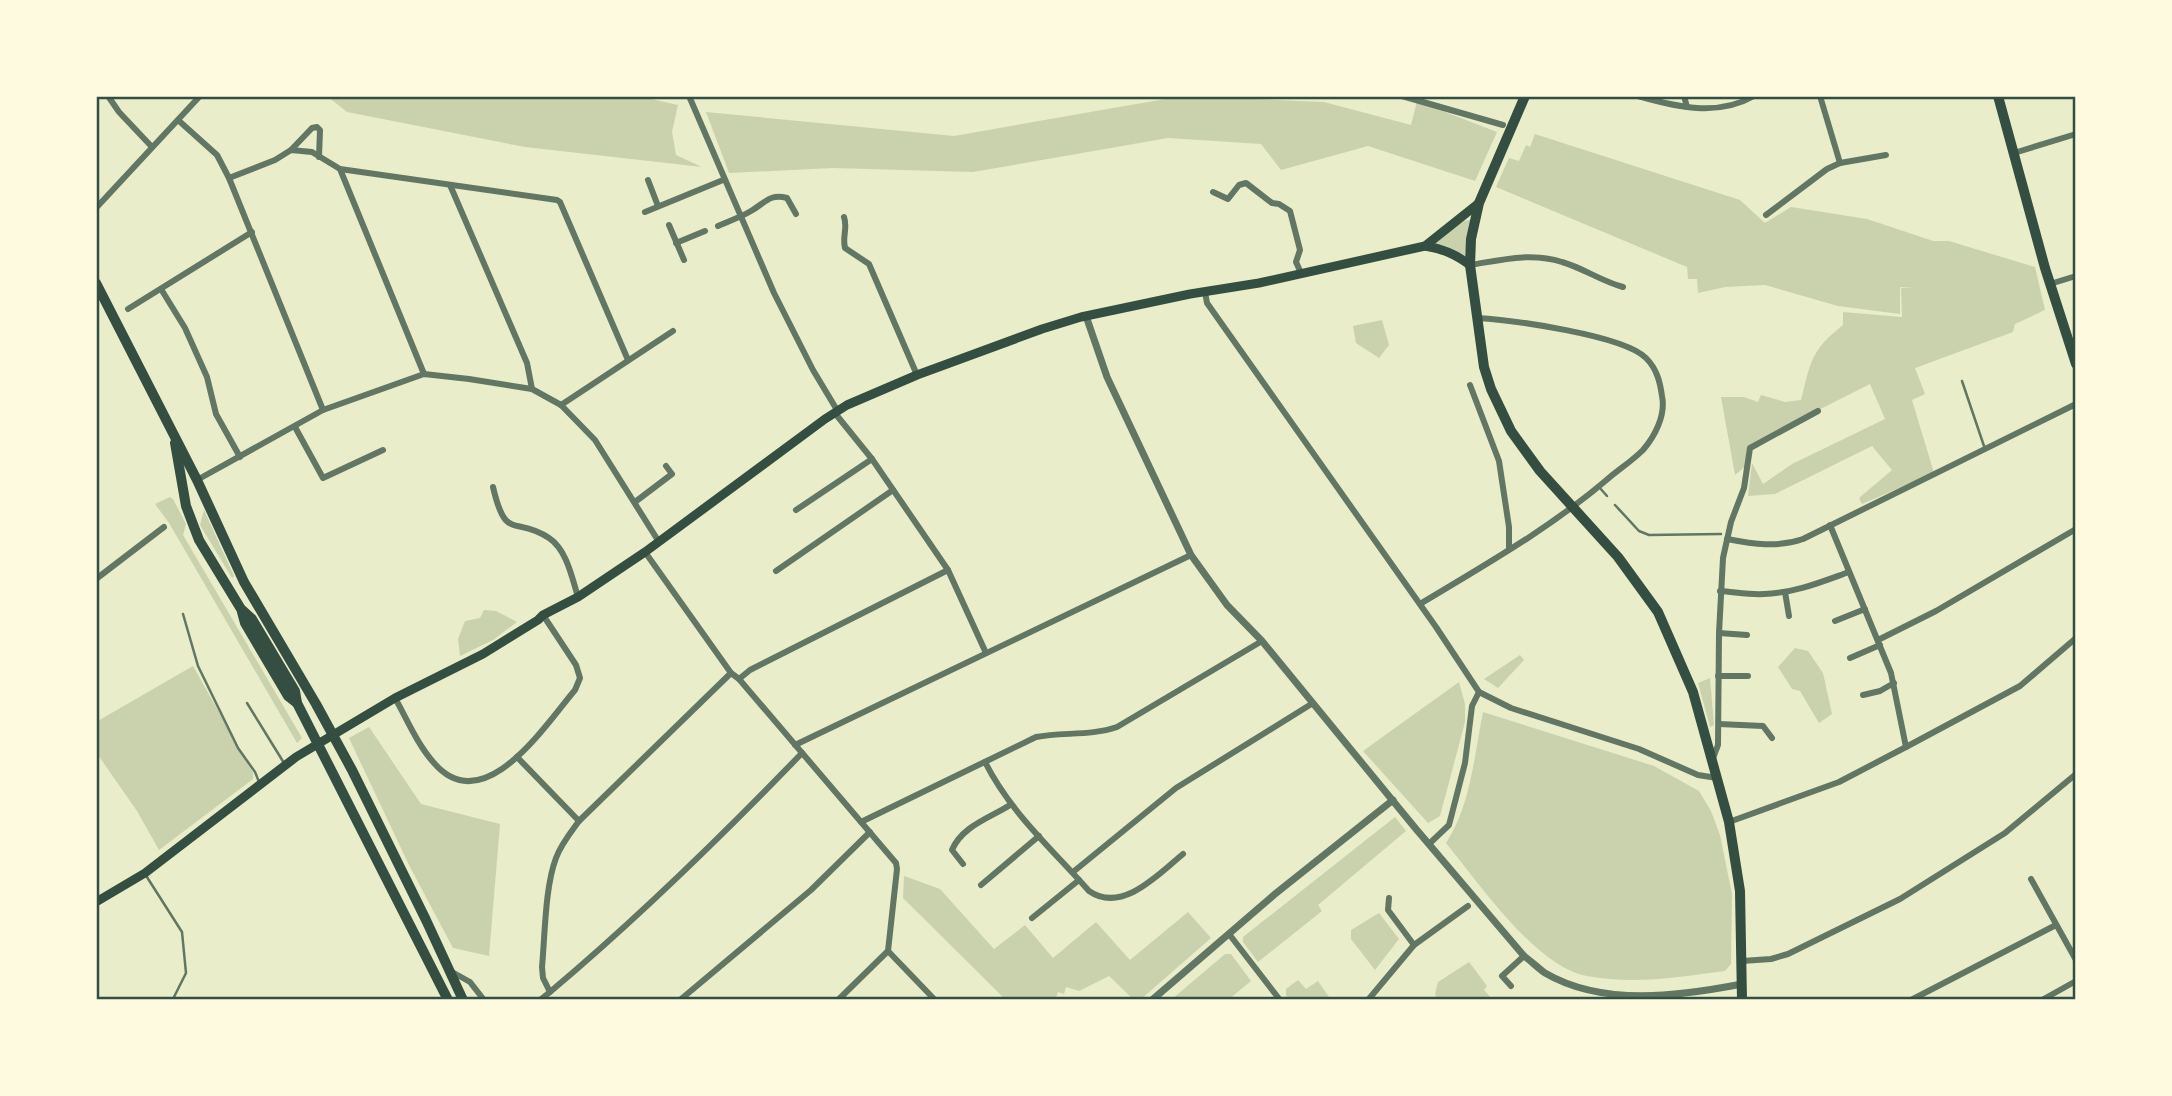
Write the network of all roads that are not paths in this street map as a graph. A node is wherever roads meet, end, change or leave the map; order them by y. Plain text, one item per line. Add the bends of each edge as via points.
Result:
1 (107, 96) edge
2 (200, 96) edge
3 (689, 96) edge
4 (1402, 96) edge
5 (1525, 96) edge
6 (1638, 96) edge
7 (1684, 96) edge
8 (1754, 96) edge
9 (1820, 96) edge
10 (1998, 96) edge
11 (1688, 107) junction
12 (178, 120) junction
13 (1503, 125) dead end
14 (2076, 134) edge
15 (152, 147) junction
16 (291, 150) junction
17 (2014, 153) junction
18 (1886, 155) dead end
19 (319, 157) junction
20 (1840, 163) junction
21 (340, 169) junction
22 (229, 178) junction
23 (648, 180) dead end
24 (723, 180) junction
25 (450, 185) junction
26 (1213, 192) dead end
27 (1479, 203) junction
28 (658, 206) junction
29 (96, 208) edge
30 (645, 212) dead end
31 (796, 214) dead end
32 (1766, 215) dead end
33 (740, 216) junction
34 (844, 217) dead end
35 (1474, 219) junction
36 (669, 225) dead end
37 (718, 226) dead end
38 (1448, 228) junction
39 (705, 231) dead end
40 (251, 232) junction
41 (676, 243) junction
42 (1425, 246) junction
43 (684, 260) dead end
44 (1470, 265) junction
45 (1301, 273) junction
46 (2076, 276) edge
47 (96, 283) edge
48 (2051, 286) junction
49 (1623, 287) dead end
50 (161, 289) junction
51 (1205, 292) junction
52 (100, 300) edge
53 (128, 309) dead end
54 (1086, 316) junction
55 (1477, 318) junction
56 (673, 331) dead end
57 (628, 360) junction
58 (2076, 364) edge
59 (424, 374) junction
60 (917, 375) junction
61 (1962, 381) dead end
62 (1471, 385) dead end
63 (532, 389) junction
64 (2076, 404) edge
65 (561, 405) junction
66 (323, 410) junction
67 (835, 411) junction
68 (1818, 411) dead end
69 (295, 427) junction
70 (173, 432) junction
71 (1985, 449) junction
72 (383, 450) dead end
73 (240, 457) junction
74 (872, 459) junction
75 (666, 466) dead end
76 (197, 480) junction
77 (493, 487) dead end
78 (1599, 487) junction
79 (893, 490) junction
80 (1607, 496) dead end
81 (635, 502) junction
82 (1615, 505) dead end
83 (1573, 508) junction
84 (796, 510) dead end
85 (1830, 525) junction
86 (164, 527) dead end
87 (2076, 529) edge
88 (1725, 536) junction
89 (659, 542) junction
90 (1509, 549) junction
91 (645, 552) junction
92 (1191, 555) junction
93 (948, 570) junction
94 (776, 571) dead end
95 (1849, 572) junction
96 (96, 579) edge
97 (1720, 591) junction
98 (1785, 592) junction
99 (578, 597) junction
100 (1420, 604) junction
101 (1865, 609) junction
102 (183, 614) dead end
103 (543, 615) junction
104 (1789, 616) dead end
105 (1835, 621) dead end
106 (1719, 633) junction
107 (1746, 635) dead end
108 (2076, 639) edge
109 (1262, 641) junction
110 (1879, 642) junction
111 (986, 653) junction
112 (1850, 658) dead end
113 (731, 673) junction
114 (1718, 676) junction
115 (1748, 676) dead end
116 (739, 679) junction
117 (1894, 683) junction
118 (1479, 692) junction
119 (1863, 695) dead end
120 (395, 698) junction
121 (247, 703) dead end
122 (1313, 703) junction
123 (1719, 724) junction
124 (1772, 738) dead end
125 (795, 745) junction
126 (1906, 747) junction
127 (802, 753) junction
128 (517, 757) junction
129 (1712, 761) junction
130 (985, 762) junction
131 (286, 765) junction
132 (2076, 774) edge
133 (1717, 778) junction
134 (260, 786) junction
135 (1393, 800) junction
136 (1010, 805) junction
137 (579, 821) junction
138 (861, 822) junction
139 (1729, 822) junction
140 (870, 832) junction
141 (1039, 836) junction
142 (1429, 844) junction
143 (1184, 854) dead end
144 (963, 864) dead end
145 (1073, 872) junction
146 (145, 873) junction
147 (2031, 879) dead end
148 (1079, 880) junction
149 (981, 885) dead end
150 (1389, 898) dead end
151 (96, 902) edge
152 (1468, 906) dead end
153 (1032, 918) dead end
154 (2056, 925) junction
155 (1229, 934) junction
156 (1414, 946) junction
157 (888, 951) junction
158 (1524, 956) junction
159 (2076, 960) edge
160 (1742, 961) junction
161 (452, 972) junction
162 (2076, 981) edge
163 (1742, 984) junction
164 (1511, 986) dead end
165 (550, 992) junction
166 (174, 997) dead end
167 (1657, 998) edge
168 (448, 1000) edge
169 (463, 1000) edge
170 (484, 1000) edge
171 (540, 1000) edge
172 (680, 1000) edge
173 (838, 1000) edge
174 (935, 1000) edge
175 (1152, 1000) edge
176 (1280, 1000) edge
177 (1368, 1000) edge
178 (1742, 1000) edge
179 (1911, 1000) edge
180 (2042, 1000) edge

1 - 15 street
2 - 12 street
3 - 24 street
4 - 13 street
5 - 27 main road
6 - 11 street
7 - 11 street
8 - 11 street via 1717,109
9 - 20 street
10 - 17 main road
12 - 15 street
12 - 22 street via 217,155
14 - 17 street
15 - 29 street
16 - 19 street
16 - 19 street via 317,127
16 - 22 street
17 - 48 main road
18 - 20 street
19 - 21 street
20 - 32 street
21 - 25 street
21 - 59 street
22 - 40 street
23 - 28 street
24 - 28 street
24 - 33 street
25 - 57 street via 560,202
25 - 63 street via 527,363
26 - 45 street via 1228,199 1246,183 1290,211
27 - 35 main road
27 - 38 main road
28 - 30 street
31 - 33 street via 787,198 779,195
33 - 37 street
33 - 67 street
34 - 60 street via 845,248 869,264
35 - 38 main road
35 - 44 main road
36 - 41 street
38 - 42 main road
39 - 41 street
40 - 50 street
40 - 66 street
41 - 43 street
42 - 44 main road via 1443,248
42 - 45 main road
44 - 49 street via 1516,257 1546,258
44 - 55 main road
45 - 51 main road
46 - 48 street
47 - 52 main road
48 - 58 main road
50 - 53 street
50 - 73 street via 185,328 207,377 216,414
51 - 54 main road
51 - 100 street via 1207,303
52 - 70 main road
54 - 60 main road
54 - 92 street via 1107,377
55 - 78 street via 1604,338 1647,359 1659,378 1661,421 1643,450
55 - 83 main road via 1491,389 1511,431
56 - 57 street
57 - 65 street
59 - 63 street
59 - 66 street
60 - 67 main road
61 - 71 lane
62 - 90 street via 1499,461
63 - 65 street
64 - 71 street
65 - 81 street via 595,440
66 - 69 street
67 - 74 street
67 - 89 main road
68 - 88 street via 1750,448 1744,488
69 - 72 street via 323,478
69 - 73 street
70 - 76 main road
70 - 168 main road via 191,523 245,623 288,696 297,703
71 - 85 street
73 - 76 street
74 - 79 street
74 - 84 street
75 - 81 street via 672,474
76 - 161 main road via 244,582 340,748
77 - 99 street via 503,519 550,538 559,548
78 - 80 lane
78 - 83 street
79 - 93 street
79 - 94 street
81 - 89 street
82 - 88 lane via 1639,531 1649,535
83 - 90 street
83 - 129 main road via 1618,557 1657,612 1693,692
85 - 88 street via 1790,543 1758,544
85 - 95 street
86 - 96 street
87 - 110 street
88 - 97 street
89 - 91 main road
90 - 100 street
91 - 99 main road
91 - 113 street
92 - 109 street via 1227,605
92 - 111 street
93 - 111 street
93 - 116 street
95 - 98 street
95 - 101 street
97 - 98 street
97 - 106 street
98 - 104 street
99 - 103 main road
100 - 118 street
101 - 105 street
101 - 110 street
102 - 134 lane via 198,666
103 - 120 main road via 484,654
103 - 128 street via 580,678 575,690
106 - 107 street
106 - 114 street
108 - 126 street via 2020,686
109 - 122 street
109 - 130 street via 1117,727 1100,733 1036,737
110 - 112 street
110 - 117 street
111 - 125 street
113 - 116 street
113 - 137 street
114 - 115 street
114 - 123 street
116 - 125 street
117 - 119 street
117 - 126 street
118 - 133 street via 1511,708
118 - 142 street via 1472,706 1465,763 1449,825
120 - 128 street via 419,742 448,775 467,781 488,779
120 - 131 main road
121 - 131 lane
122 - 135 street
122 - 145 street via 1176,788
123 - 124 street via 1763,726
123 - 129 street
125 - 127 street
126 - 139 street via 1839,782
127 - 138 street
127 - 165 street via 665,891
128 - 137 street
129 - 133 main road
130 - 136 street
130 - 138 street
131 - 134 main road
132 - 160 street via 2005,833 1900,900 1788,954
133 - 139 main road
134 - 146 main road
135 - 142 street
135 - 155 street
136 - 141 street
136 - 144 street via 982,818 955,844 952,850
137 - 165 street via 564,841 552,874 542,967
138 - 140 street
139 - 160 main road via 1740,891
140 - 157 street via 897,869
140 - 172 street via 811,890
141 - 145 street
141 - 149 street
142 - 158 street
143 - 148 street via 1119,898 1097,897
145 - 148 street
146 - 151 main road
146 - 166 lane via 182,932 186,973
147 - 154 street
148 - 153 street
150 - 156 street via 1388,910
152 - 156 street
154 - 159 street
154 - 179 street
155 - 175 street
155 - 176 street
156 - 177 street
157 - 173 street
157 - 174 street
158 - 164 street via 1502,976
158 - 167 street via 1545,973 1577,987
160 - 163 main road
161 - 169 main road
161 - 170 street via 474,985
162 - 180 street
163 - 167 street
163 - 178 main road
165 - 171 street

